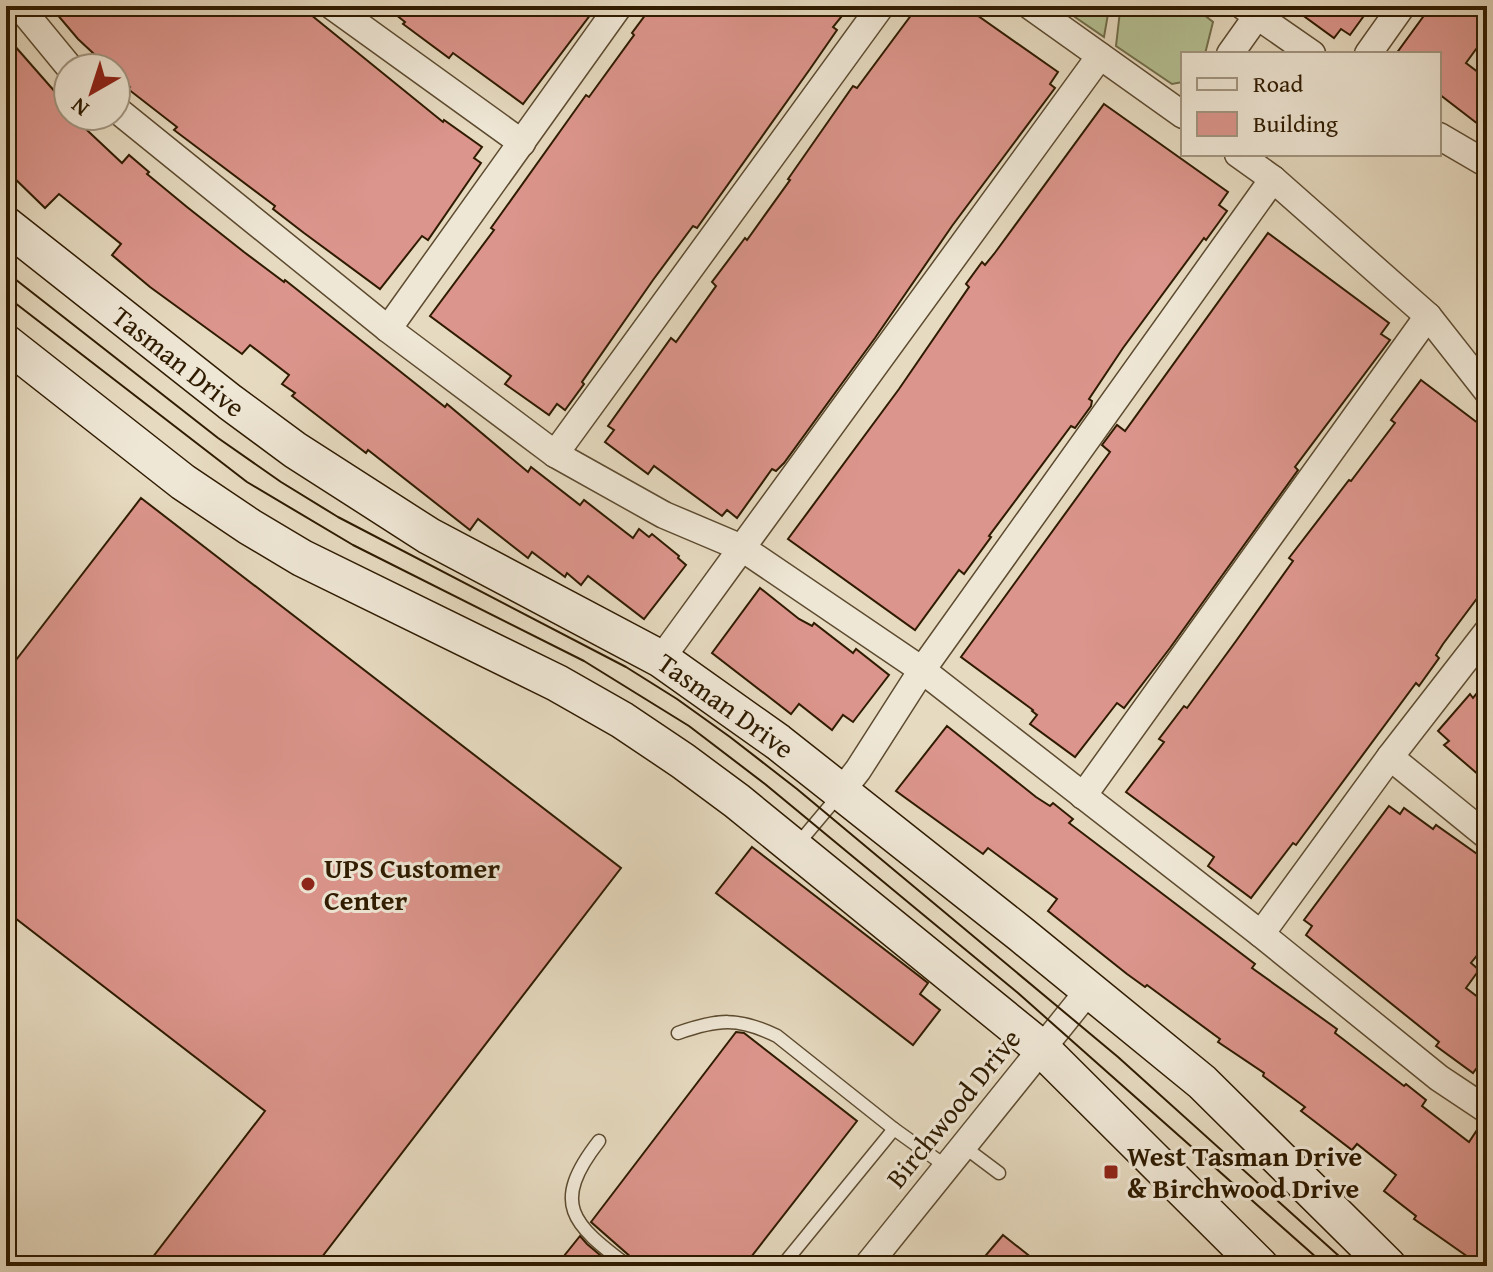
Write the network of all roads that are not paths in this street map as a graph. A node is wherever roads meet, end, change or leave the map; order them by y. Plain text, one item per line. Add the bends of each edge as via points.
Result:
1 (19, 6) edge
2 (332, 6) edge
3 (619, 6) edge
4 (881, 6) edge
5 (1030, 6) edge
6 (1402, 6) edge
7 (1250, 11) edge
8 (57, 52) edge
9 (1231, 52) edge
10 (1309, 52) edge
11 (1369, 52) edge
12 (1100, 56) junction
13 (1181, 114) edge
14 (132, 122) edge
15 (1441, 137) edge
16 (522, 143) junction
17 (1241, 156) edge
18 (1487, 164) edge
19 (1273, 179) junction
20 (6, 225) edge
21 (1428, 316) junction
22 (388, 329) junction
23 (6, 343) edge
24 (1487, 391) edge
25 (555, 454) junction
26 (742, 548) junction
27 (1487, 632) edge
28 (661, 659) junction
29 (922, 670) junction
30 (1390, 757) junction
31 (840, 793) junction
32 (1083, 796) junction
33 (1487, 836) edge
34 (795, 848) junction
35 (1261, 934) junction
36 (1089, 990) junction
37 (678, 1033) dead end
38 (1042, 1049) junction
39 (1487, 1110) edge
40 (894, 1129) junction
41 (599, 1141) dead end
42 (963, 1146) junction
43 (947, 1167) junction
44 (999, 1173) dead end
45 (628, 1266) edge
46 (782, 1266) edge
47 (867, 1266) edge
48 (1260, 1266) edge
49 (1388, 1266) edge

1 - 8 street
2 - 16 street
3 - 16 street
4 - 25 street
5 - 12 street
6 - 11 street
7 - 9 street
7 - 10 street
12 - 13 street
12 - 26 street
14 - 22 street
15 - 18 street
16 - 22 street
17 - 19 street
19 - 21 street
19 - 29 street
20 - 28 main road, Tasman Drive via 230,402 355,489 429,536
21 - 24 street
21 - 32 street
22 - 25 street
23 - 34 main road via 183,482 250,527 622,720
25 - 26 street via 664,515
26 - 28 street
26 - 29 street
27 - 30 street
28 - 31 main road, Tasman Drive
29 - 31 street
29 - 32 street
30 - 33 street
30 - 35 street
31 - 34 lane
31 - 36 main road, Tasman Drive
32 - 35 street
34 - 38 main road
35 - 39 street via 1439,1078
36 - 38 street, Birchwood Drive
36 - 49 main road, Tasman Drive via 1202,1082
37 - 40 lane via 709,1022 758,1026
38 - 42 street, Birchwood Drive
38 - 48 main road
40 - 43 lane
40 - 46 lane
41 - 45 lane via 584,1160 570,1205 581,1226
42 - 43 street, Birchwood Drive
42 - 44 lane
43 - 47 street, Birchwood Drive

